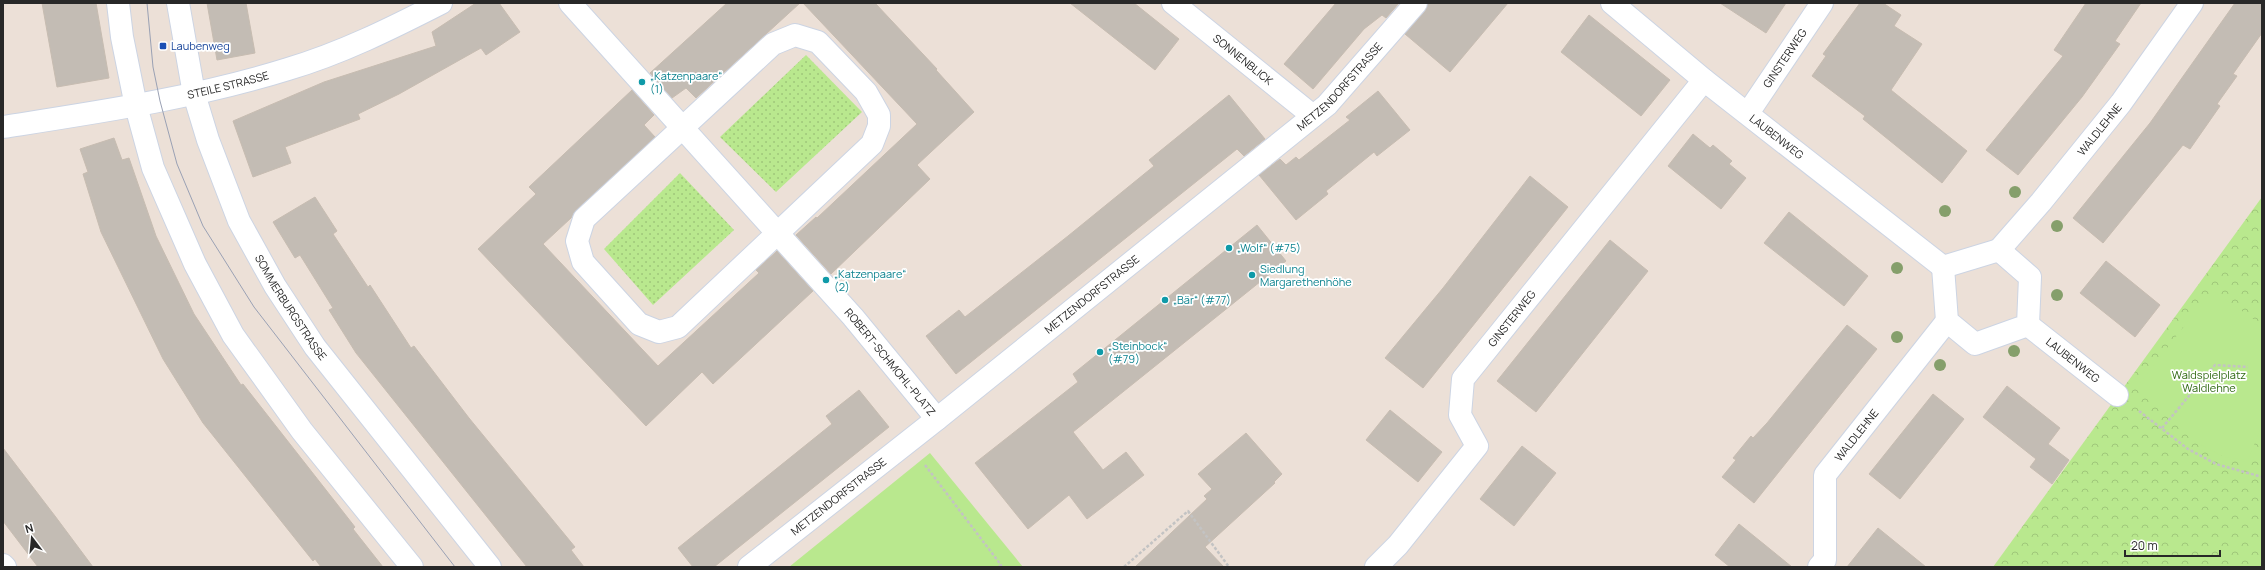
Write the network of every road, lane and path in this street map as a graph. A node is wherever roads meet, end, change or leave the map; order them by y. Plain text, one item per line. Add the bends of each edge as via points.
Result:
1 (118, 3) edge
2 (178, 3) edge
3 (441, 3) edge
4 (570, 3) edge
5 (1173, 3) edge
6 (1416, 3) edge
7 (1612, 3) edge
8 (1822, 3) edge
9 (2192, 3) edge
10 (1704, 80) junction
11 (194, 94) junction
12 (136, 106) junction
13 (1748, 113) junction
14 (1313, 116) junction
15 (3, 127) edge
16 (683, 128) junction
17 (778, 234) junction
18 (1998, 250) junction
19 (1943, 267) junction
20 (1946, 321) junction
21 (2028, 325) junction
22 (2248, 367) dead end
23 (2117, 395) joint
24 (937, 419) junction
25 (2162, 428) junction
26 (907, 443) junction
27 (2262, 477) edge
28 (412, 567) edge
29 (490, 567) edge
30 (749, 567) edge
31 (999, 567) edge
32 (1124, 567) edge
33 (1229, 567) edge
34 (1376, 567) edge
35 (1819, 567) edge

1 - 12 street
2 - 11 street, SOMMERBURGSTRASSE
3 - 11 street, STEILE STRASSE via 379,35 290,69
4 - 16 street, ROBERT-SCHMOHL-PLATZ
5 - 14 street, SONNENBLICK
6 - 14 street, METZENDORFSTRASSE via 1340,92
7 - 10 street, LAUBENWEG
8 - 13 street, GINSTERWEG
9 - 18 street, WALDLEHNE via 2121,103 2041,202
10 - 13 street, LAUBENWEG
10 - 34 street, GINSTERWEG via 1463,379 1460,415 1477,446 1398,545
11 - 12 street, STEILE STRASSE
11 - 29 street, SOMMERBURGSTRASSE via 208,140 239,220 275,286 315,347
12 - 15 street, STEILE STRASSE
12 - 28 street via 156,175 195,264 233,335 302,431
13 - 19 street, LAUBENWEG
14 - 24 street, METZENDORFSTRASSE
16 - 17 street, ROBERT-SCHMOHL-PLATZ
16 - 17 street via 773,44 795,35 818,42 866,92 879,115 879,126 872,144
16 - 17 street via 584,219 577,241 583,262 618,302 638,324 659,332 678,327
17 - 24 street, ROBERT-SCHMOHL-PLATZ via 853,317
18 - 19 street
18 - 21 street via 2030,277
19 - 20 street
20 - 21 street via 1975,344
20 - 35 street, WALDLEHNE via 1825,475 1824,560
21 - 23 street, LAUBENWEG
22 - 25 path via 2215,365
23 - 25 path
24 - 26 street, METZENDORFSTRASSE
25 - 27 path via 2188,449 2216,464
26 - 30 street, METZENDORFSTRASSE
26 - 31 path via 1001,565
32 - 33 path via 1188,511

